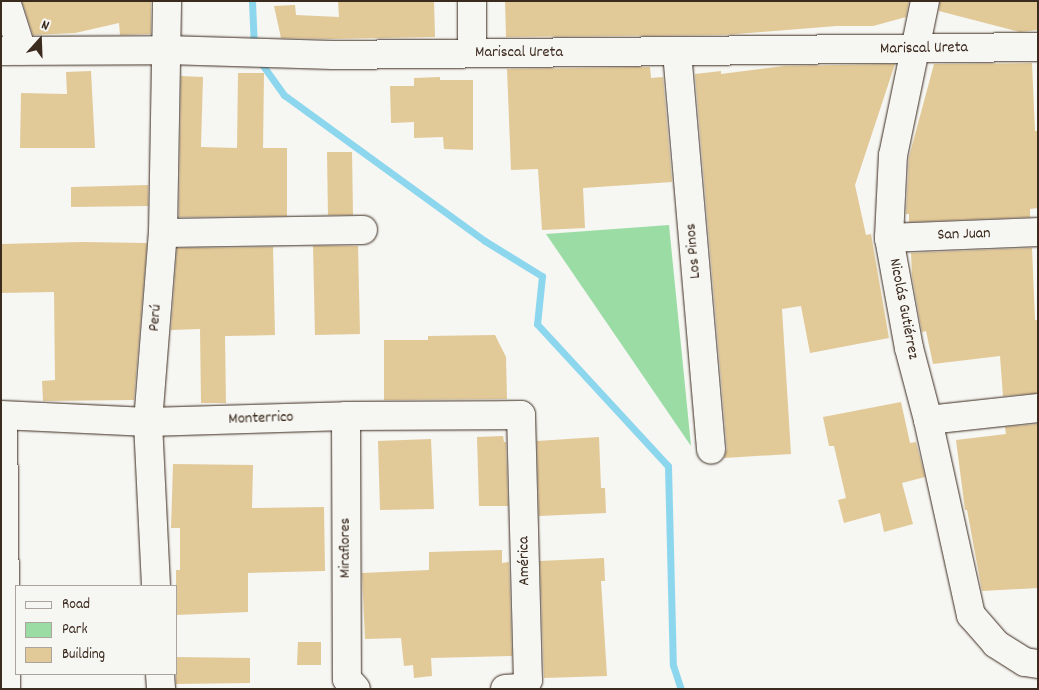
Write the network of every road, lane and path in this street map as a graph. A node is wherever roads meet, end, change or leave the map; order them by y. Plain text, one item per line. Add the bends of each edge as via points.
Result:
1 (6, 1) edge
2 (167, 1) edge
3 (472, 1) edge
4 (925, 1) edge
5 (1038, 47) edge
6 (166, 50) junction
7 (917, 50) junction
8 (12, 51) edge
9 (677, 52) junction
10 (472, 53) junction
11 (363, 230) dead end
12 (1038, 232) edge
13 (163, 233) junction
14 (889, 238) junction
15 (1038, 408) edge
16 (2, 415) edge
17 (521, 415) joint
18 (346, 416) junction
19 (928, 420) junction
20 (148, 422) junction
21 (711, 450) dead end
22 (156, 585) edge
23 (1038, 664) edge
24 (160, 675) edge
25 (351, 684) edge
26 (6, 689) edge
27 (161, 689) edge
28 (505, 689) edge

1 - 8 street
2 - 6 street, Perú
3 - 10 street
4 - 7 street, Nicolás Gutiérrez
5 - 7 street, Mariscal Ureta
6 - 8 street, Mariscal Ureta
6 - 10 street, Mariscal Ureta via 333,55
6 - 13 street, Perú
7 - 9 street, Mariscal Ureta
7 - 14 street, Nicolás Gutiérrez via 893,156
9 - 10 street, Mariscal Ureta
9 - 21 street, Los Pinos
11 - 13 street
12 - 14 street, San Juan
13 - 20 street, Perú
14 - 19 street, Nicolás Gutiérrez via 909,348
15 - 19 street
16 - 20 street, Monterrico
16 - 26 street
17 - 18 street, Monterrico
17 - 28 street, América via 528,680 520,688
18 - 20 street, Monterrico
18 - 25 street, Miraflores
19 - 23 street, Nicolás Gutiérrez via 971,615 996,644 1025,662
20 - 22 street, Perú
24 - 27 street

